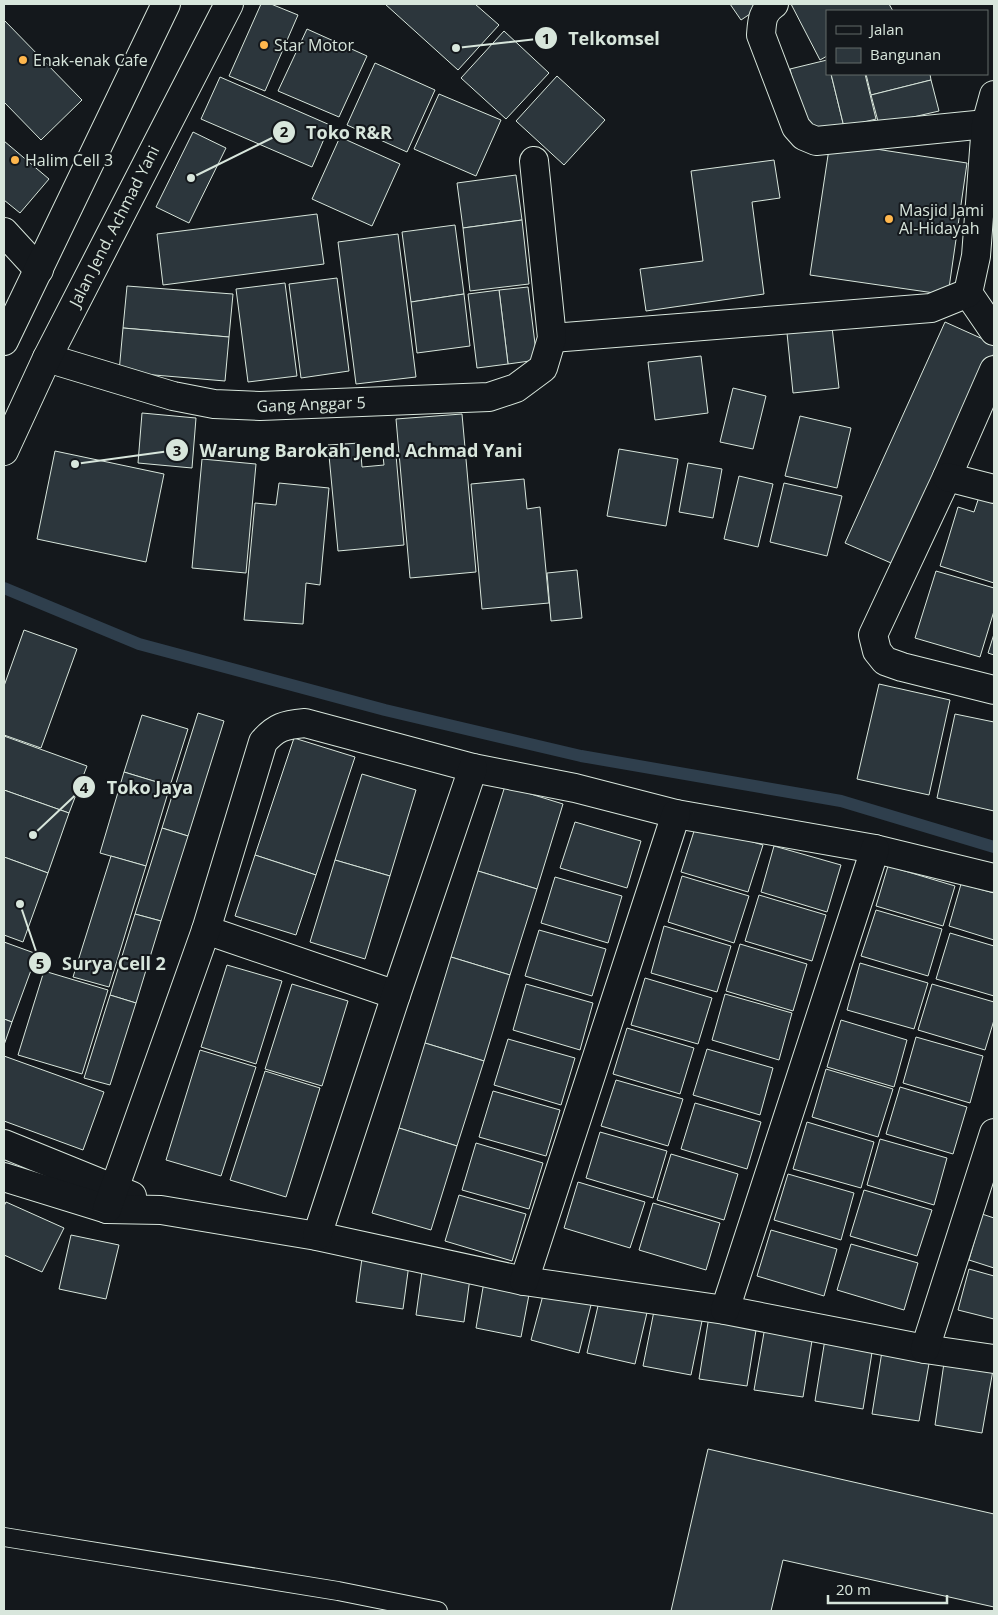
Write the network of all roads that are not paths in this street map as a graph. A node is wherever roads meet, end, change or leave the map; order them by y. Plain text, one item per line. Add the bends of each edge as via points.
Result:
1 (166, 4) edge
2 (229, 4) edge
3 (774, 4) edge
4 (994, 95) edge
5 (986, 124) junction
6 (534, 161) dead end
7 (4, 232) edge
8 (39, 270) junction
9 (968, 293) junction
10 (994, 331) edge
11 (552, 338) junction
12 (4, 341) edge
13 (46, 358) junction
14 (994, 370) edge
15 (4, 451) edge
16 (947, 477) junction
17 (994, 489) edge
18 (994, 690) edge
19 (473, 768) junction
20 (676, 814) junction
21 (875, 849) junction
22 (994, 878) edge
23 (206, 930) junction
24 (396, 995) junction
25 (994, 1133) edge
26 (4, 1144) edge
27 (4, 1177) edge
28 (111, 1199) junction
29 (317, 1236) junction
30 (524, 1280) junction
31 (725, 1310) junction
32 (925, 1349) junction
33 (994, 1359) edge
34 (4, 1538) edge
35 (438, 1611) edge

1 - 8 street
2 - 13 street, Jalan Jend. Achmad Yani
3 - 5 street via 766,9 761,35 796,127 804,136 816,141
4 - 5 street
5 - 9 street via 976,256
6 - 11 street
7 - 8 street
8 - 12 street
9 - 10 street
9 - 11 street via 931,308
11 - 13 street, Gang Anggar 5 via 543,368 516,388 489,397 270,406 214,404 173,396
13 - 15 street, Jalan Jend. Achmad Yani
14 - 16 street
16 - 17 street
16 - 18 street via 873,635 877,651 885,661
19 - 20 street via 575,788
19 - 23 street via 305,723 288,724 273,731 262,742
19 - 24 street
20 - 21 street
20 - 30 street
21 - 22 street
21 - 31 street
23 - 24 street
23 - 28 street
24 - 29 street
25 - 32 street
26 - 28 street
27 - 28 street
28 - 29 street
29 - 30 street
30 - 31 street
31 - 32 street
32 - 33 street
34 - 35 lane via 338,1591

